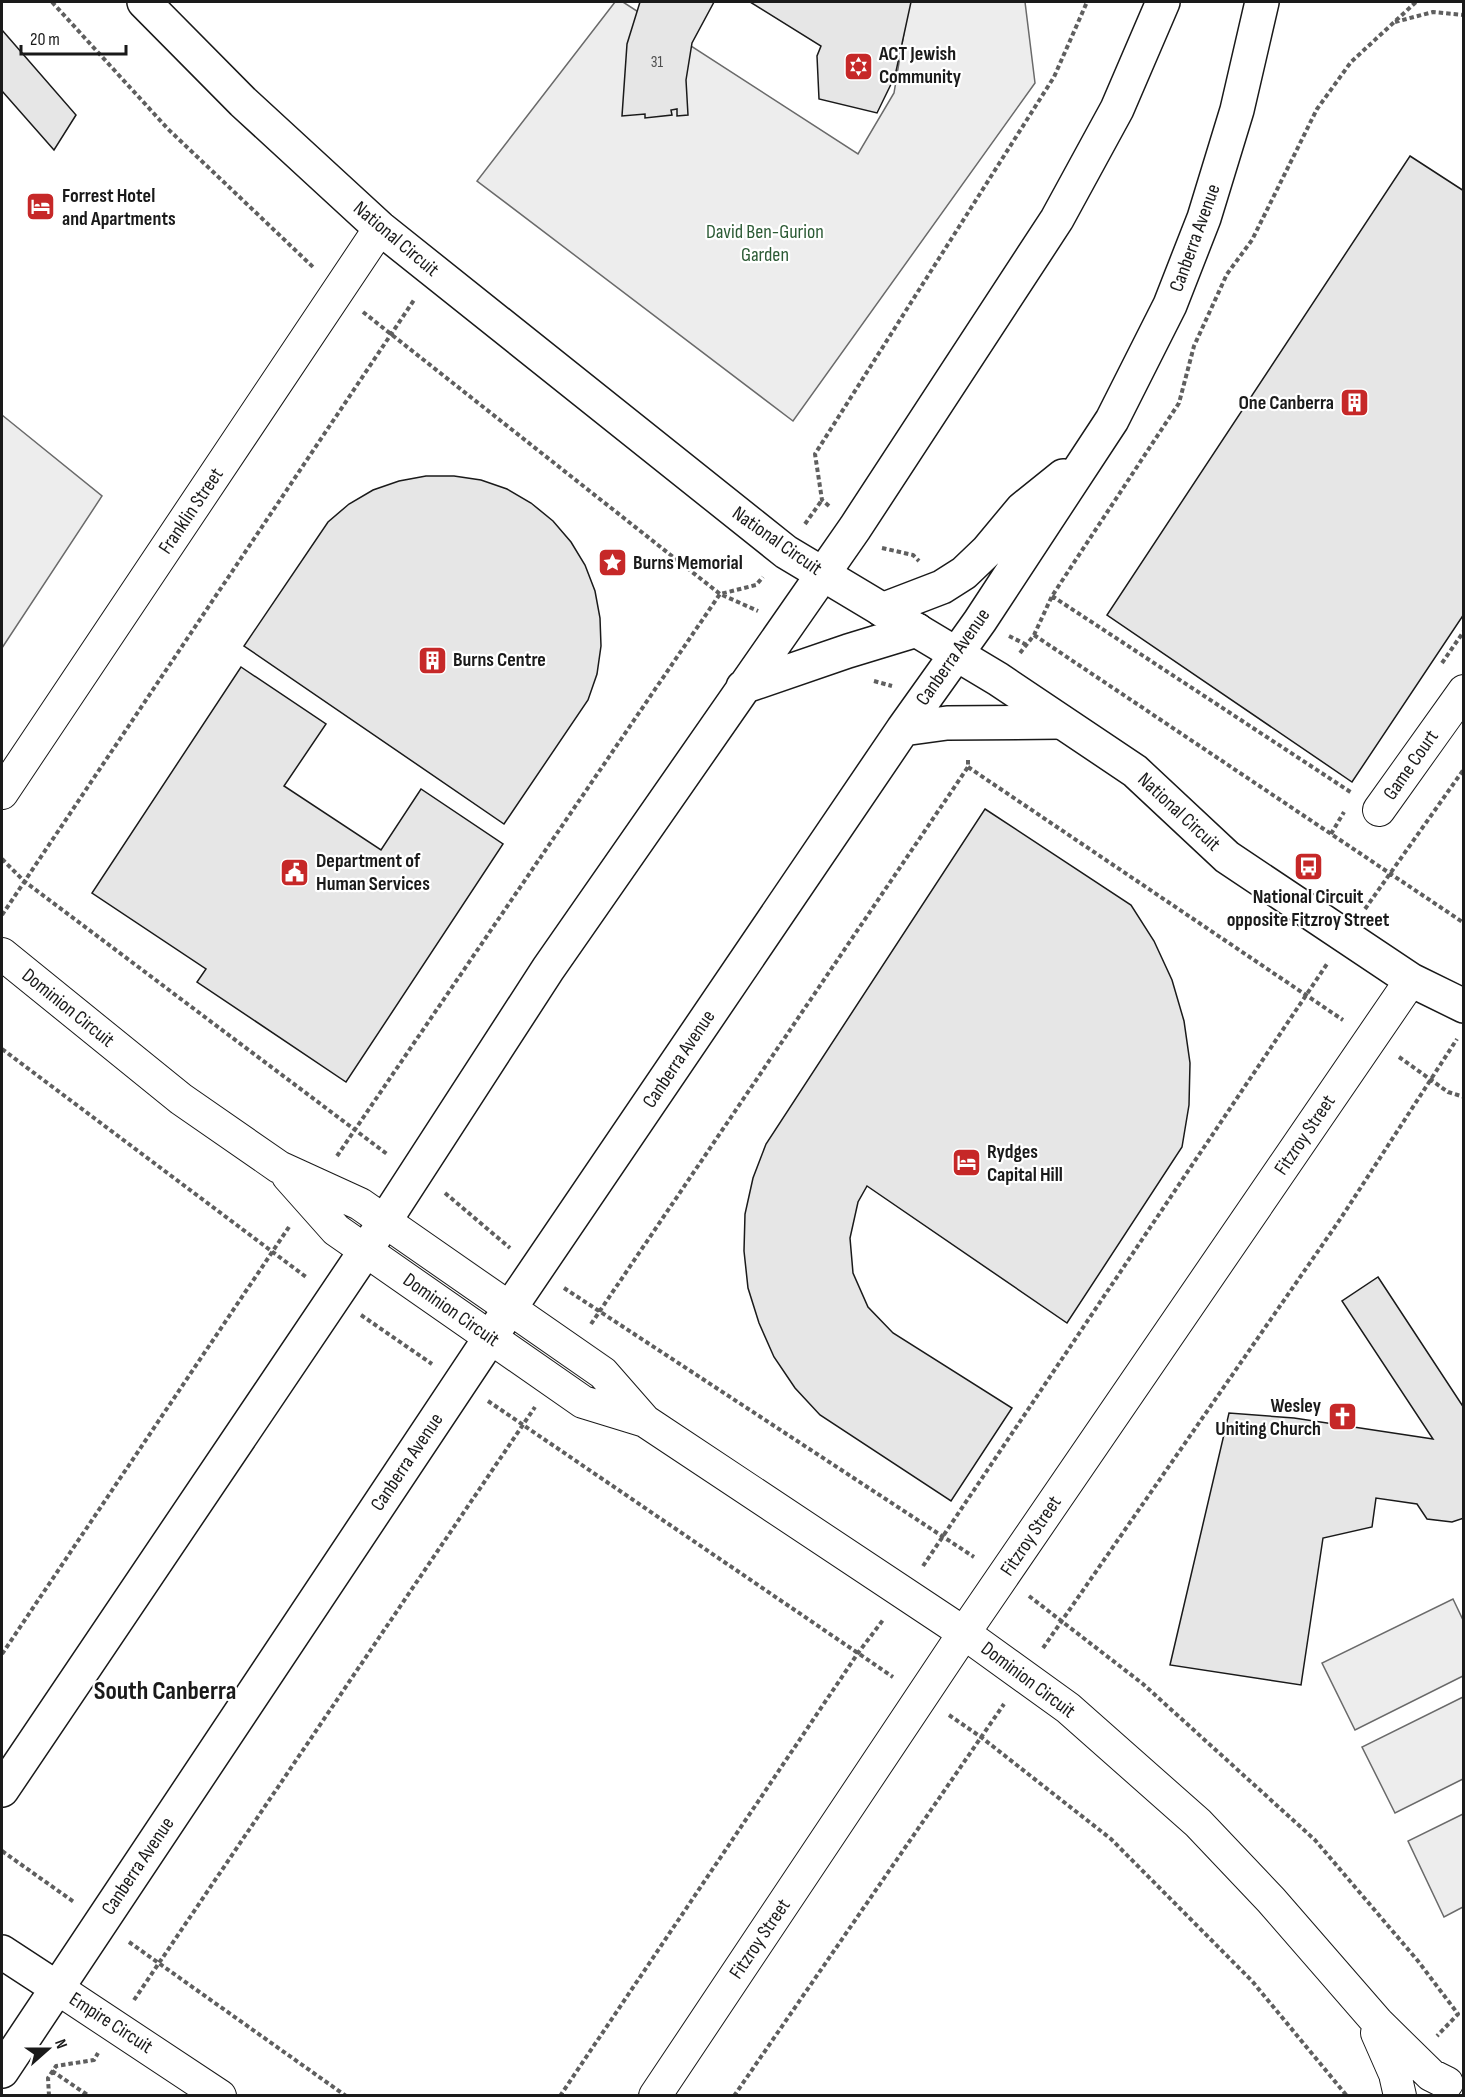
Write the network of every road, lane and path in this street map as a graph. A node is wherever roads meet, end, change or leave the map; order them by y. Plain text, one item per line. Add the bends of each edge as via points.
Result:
1 (52, 2) edge
2 (144, 2) edge
3 (1087, 2) edge
4 (1163, 2) edge
5 (1262, 2) edge
6 (1416, 2) edge
7 (1464, 15) edge
8 (1394, 22) junction
9 (380, 228) junction
10 (318, 272) dead end
11 (433, 272) junction
12 (362, 311) dead end
13 (390, 335) junction
14 (1086, 459) junction
15 (822, 500) dead end
16 (883, 548) dead end
17 (913, 555) dead end
18 (822, 573) junction
19 (1052, 596) junction
20 (882, 610) junction
21 (917, 630) junction
22 (1034, 635) junction
23 (1027, 645) dead end
24 (956, 654) junction
25 (743, 687) junction
26 (1464, 691) edge
27 (1061, 722) junction
28 (903, 729) junction
29 (1464, 770) edge
30 (2, 793) edge
31 (1379, 810) joint
32 (2, 859) edge
33 (1389, 873) junction
34 (24, 881) junction
35 (2, 915) edge
36 (1464, 923) edge
37 (1346, 937) junction
38 (2, 954) edge
39 (1411, 980) junction
40 (1307, 993) junction
41 (1461, 1022) edge
42 (1347, 1023) dead end
43 (2, 1049) edge
44 (1390, 1051) dead end
45 (1431, 1081) junction
46 (1464, 1096) edge
47 (354, 1130) junction
48 (279, 1167) junction
49 (414, 1175) junction
50 (384, 1221) junction
51 (366, 1250) junction
52 (272, 1254) junction
53 (536, 1270) junction
54 (334, 1297) junction
55 (510, 1308) junction
56 (600, 1311) junction
57 (490, 1337) junction
58 (572, 1352) junction
59 (552, 1381) junction
60 (460, 1383) junction
61 (645, 1421) junction
62 (523, 1425) junction
63 (943, 1536) junction
64 (1003, 1576) junction
65 (904, 1593) junction
66 (1062, 1621) junction
67 (964, 1633) junction
68 (858, 1653) junction
69 (2, 1654) edge
70 (1024, 1676) junction
71 (922, 1697) junction
72 (981, 1737) junction
73 (2, 1790) edge
74 (2, 1851) edge
75 (101, 1922) junction
76 (2, 1952) edge
77 (159, 1963) junction
78 (57, 1988) junction
79 (1359, 2001) junction
80 (1458, 2014) dead end
81 (116, 2027) junction
82 (52, 2070) junction
83 (2, 2071) edge
84 (1455, 2087) edge
85 (50, 2096) edge
86 (89, 2096) edge
87 (220, 2096) edge
88 (346, 2096) edge
89 (560, 2096) edge
90 (655, 2096) edge
91 (734, 2096) edge
92 (1347, 2096) edge
93 (1400, 2096) edge
94 (1408, 2096) edge

1 - 10 path via 168,129
2 - 9 main road, National Circuit via 243,102
3 - 15 path via 1054,77 815,454
4 - 18 main road via 1117,110 1057,219
5 - 14 main road, Canberra Avenue via 1237,110 1185,270 1140,369
6 - 8 path
7 - 8 path via 1434,12
8 - 19 path via 1351,62 1317,109 1252,240 1223,284 1194,346 1179,404
9 - 11 main road, National Circuit
9 - 30 street, Franklin Street
11 - 13 path
11 - 18 main road, National Circuit via 786,552
12 - 13 path
13 - 34 path
13 - 47 path via 720,594
14 - 20 main road via 1022,509 964,573 942,587
14 - 24 main road, Canberra Avenue
16 - 17 path
18 - 20 main road, National Circuit
18 - 25 main road
19 - 22 path
19 - 31 path
20 - 21 main road, National Circuit
21 - 24 main road, National Circuit
21 - 25 main road
22 - 23 path
22 - 33 path
24 - 27 main road, National Circuit
24 - 28 main road, Canberra Avenue
25 - 49 main road via 548,969
26 - 31 street, Game Court
27 - 28 main road via 947,723
27 - 37 main road, National Circuit via 1135,771 1227,857
28 - 53 main road, Canberra Avenue
29 - 33 path
32 - 34 path
33 - 36 path
33 - 37 path
34 - 35 path
34 - 47 path
37 - 39 main road, National Circuit
37 - 40 path
38 - 48 street, Dominion Circuit via 181,1099
39 - 41 main road, National Circuit
39 - 64 street, Fitzroy Street
40 - 42 path
40 - 56 path via 968,767
40 - 63 path
41 - 45 path
43 - 52 path
44 - 45 path
45 - 46 path
45 - 66 path
47 - 49 path
48 - 50 street, Dominion Circuit via 356,1201
48 - 51 street, Dominion Circuit via 336,1230
49 - 50 main road
49 - 53 path via 436,1186
50 - 51 main road
50 - 55 street, Dominion Circuit
51 - 54 main road
51 - 57 street, Dominion Circuit
52 - 54 path
52 - 69 path
53 - 55 main road, Canberra Avenue
53 - 56 path
54 - 60 path
54 - 73 main road
55 - 57 main road, Canberra Avenue
55 - 58 street, Dominion Circuit
56 - 58 path
56 - 63 path
57 - 59 street, Dominion Circuit
57 - 60 main road, Canberra Avenue
58 - 61 street, Dominion Circuit via 603,1374
59 - 61 street, Dominion Circuit via 583,1402
59 - 62 path
60 - 62 path
60 - 75 main road, Canberra Avenue
61 - 65 street, Dominion Circuit
62 - 68 path
62 - 77 path
63 - 64 path
63 - 65 path
64 - 66 path
64 - 67 street, Fitzroy Street
65 - 67 street, Dominion Circuit
65 - 68 path
66 - 70 path
66 - 80 path via 1143,1684 1315,1840
67 - 70 street, Dominion Circuit
67 - 71 street, Fitzroy Street
68 - 71 path
68 - 89 path
70 - 72 path
70 - 79 street, Dominion Circuit via 1068,1708 1198,1823
71 - 72 path
71 - 90 street, Fitzroy Street
72 - 91 path
72 - 92 path via 1111,1839 1252,1981
74 - 75 path
75 - 77 path
75 - 78 main road, Canberra Avenue
76 - 78 main road, Empire Circuit
77 - 81 path
77 - 88 path
78 - 81 street, Empire Circuit
78 - 83 main road, Canberra Avenue
79 - 84 street, Dominion Circuit via 1413,2059 1431,2075
79 - 93 street, Dominion Circuit via 1390,2060
81 - 82 path via 94,2060
81 - 87 street, Empire Circuit
82 - 85 path via 48,2078
82 - 86 path
84 - 94 street via 1424,2083

